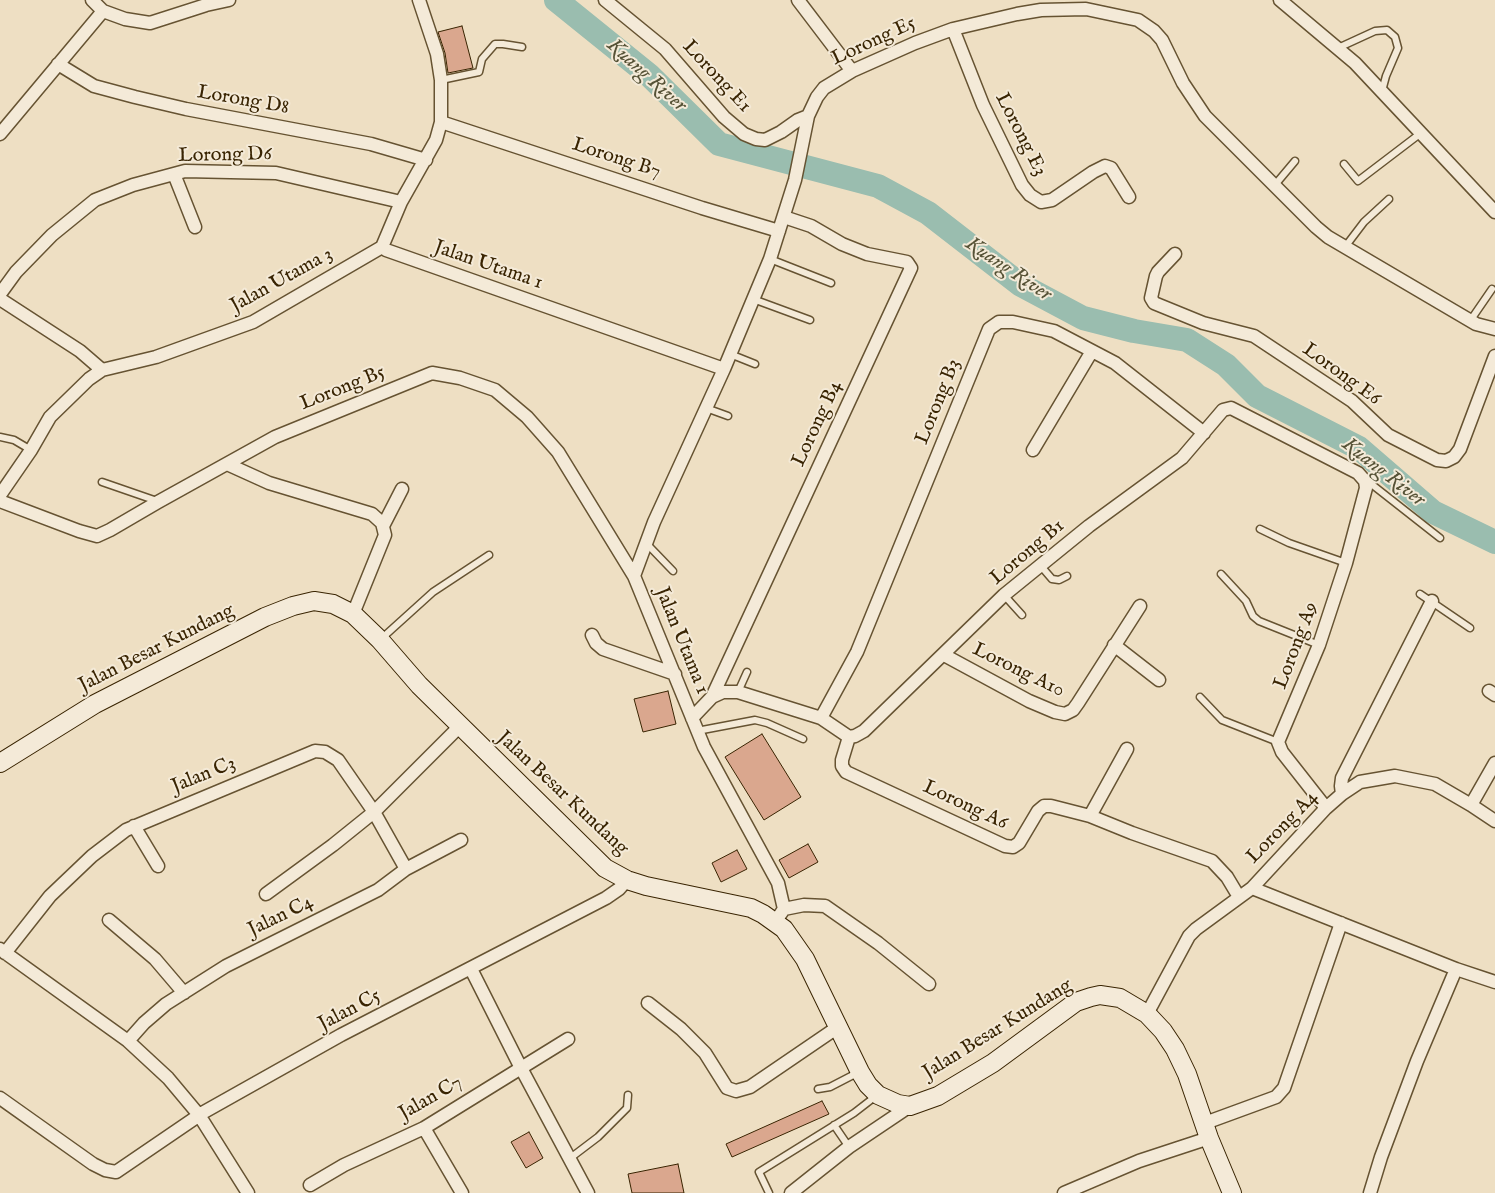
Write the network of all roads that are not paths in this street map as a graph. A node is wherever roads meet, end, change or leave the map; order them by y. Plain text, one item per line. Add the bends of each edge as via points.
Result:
1 (92, 0) edge
2 (229, 0) edge
3 (419, 0) edge
4 (605, 0) edge
5 (798, 0) edge
6 (1110, 0) edge
7 (1280, 0) edge
8 (204, 3) edge
9 (103, 11) junction
10 (1101, 11) junction
11 (954, 29) junction
12 (522, 47) dead end
13 (1338, 48) junction
14 (58, 64) junction
15 (852, 71) junction
16 (441, 80) junction
17 (1382, 91) junction
18 (808, 116) junction
19 (441, 122) junction
20 (1421, 133) junction
21 (0, 134) edge
22 (426, 160) junction
23 (1295, 161) dead end
24 (1344, 164) dead end
25 (174, 174) junction
26 (794, 180) joint
27 (1274, 186) junction
28 (1129, 197) dead end
29 (1389, 198) dead end
30 (401, 202) junction
31 (1495, 212) edge
32 (784, 217) junction
33 (195, 227) dead end
34 (779, 231) junction
35 (382, 247) junction
36 (1345, 247) junction
37 (1175, 254) dead end
38 (770, 259) junction
39 (831, 283) dead end
40 (1492, 289) dead end
41 (0, 294) edge
42 (0, 299) edge
43 (753, 299) junction
44 (810, 320) dead end
45 (1470, 321) junction
46 (1495, 329) edge
47 (1092, 351) junction
48 (730, 354) junction
49 (1495, 356) edge
50 (755, 364) dead end
51 (724, 369) junction
52 (102, 370) junction
53 (706, 408) junction
54 (728, 416) dead end
55 (1204, 433) junction
56 (0, 437) edge
57 (31, 450) junction
58 (1033, 450) dead end
59 (227, 464) junction
60 (102, 482) dead end
61 (1365, 482) junction
62 (402, 489) dead end
63 (0, 495) edge
64 (0, 501) edge
65 (158, 502) junction
66 (383, 526) junction
67 (1260, 529) dead end
68 (1440, 538) dead end
69 (646, 543) junction
70 (489, 555) dead end
71 (1346, 563) junction
72 (1040, 565) junction
73 (673, 571) dead end
74 (1221, 574) dead end
75 (634, 576) junction
76 (1067, 576) dead end
77 (1420, 594) dead end
78 (1004, 595) junction
79 (1432, 601) junction
80 (1140, 606) dead end
81 (354, 614) junction
82 (1022, 615) dead end
83 (1470, 628) dead end
84 (592, 635) dead end
85 (380, 640) junction
86 (1114, 645) junction
87 (1319, 645) junction
88 (944, 655) junction
89 (747, 672) dead end
90 (675, 674) junction
91 (1159, 680) dead end
92 (738, 692) junction
93 (712, 697) junction
94 (1200, 697) dead end
95 (692, 718) junction
96 (821, 718) junction
97 (460, 726) junction
98 (698, 731) junction
99 (850, 737) junction
100 (803, 739) dead end
101 (1278, 742) junction
102 (1127, 749) dead end
103 (0, 763) edge
104 (1495, 763) edge
105 (1342, 794) junction
106 (1471, 805) junction
107 (1326, 808) junction
108 (374, 812) junction
109 (1090, 816) junction
110 (1495, 821) edge
111 (134, 826) junction
112 (461, 840) dead end
113 (158, 866) dead end
114 (406, 869) junction
115 (627, 880) junction
116 (1252, 888) junction
117 (266, 894) dead end
118 (1239, 897) junction
119 (779, 915) junction
120 (109, 920) dead end
121 (1341, 923) junction
122 (2, 951) edge
123 (471, 969) junction
124 (1456, 970) junction
125 (1495, 982) edge
126 (929, 984) dead end
127 (184, 993) junction
128 (648, 1003) dead end
129 (1147, 1014) junction
130 (838, 1027) junction
131 (568, 1039) dead end
132 (128, 1041) junction
133 (521, 1068) junction
134 (860, 1072) junction
135 (818, 1090) dead end
136 (628, 1095) dead end
137 (878, 1095) junction
138 (0, 1098) edge
139 (910, 1106) junction
140 (199, 1115) junction
141 (834, 1125) junction
142 (424, 1128) junction
143 (1207, 1130) junction
144 (849, 1147) junction
145 (569, 1159) junction
146 (310, 1184) dead end
147 (1086, 1189) edge
148 (248, 1193) edge
149 (462, 1193) edge
150 (588, 1193) edge
151 (769, 1193) edge
152 (791, 1193) edge
153 (1064, 1193) edge
154 (1232, 1193) edge
155 (1370, 1193) edge

1 - 9 street
2 - 8 street
3 - 16 street via 437,54
4 - 18 street, Lorong E1 via 665,49 724,117 744,134 765,140
5 - 15 street
6 - 10 street
7 - 13 street
8 - 9 street via 150,23
9 - 14 street
10 - 11 street, Lorong E5 via 1041,10
10 - 27 street, Lorong E5 via 1138,20 1154,30 1205,116
11 - 15 street, Lorong E5
11 - 28 street, Lorong E3 via 983,105 1030,195 1041,202 1052,200 1105,166 1111,168
12 - 16 lane via 495,44 482,59 479,72
13 - 17 street
13 - 17 lane via 1387,30 1398,48
14 - 21 street
14 - 22 street, Lorong D8 via 94,86 135,97 372,144
15 - 18 street, Lorong E5 via 824,88
16 - 19 street
17 - 20 street
18 - 26 street, Lorong E5
19 - 22 street
19 - 34 street, Lorong B7
20 - 24 lane via 1358,181
20 - 31 street
22 - 30 street
23 - 27 lane
25 - 30 street, Lorong D6 via 276,173
25 - 33 street
25 - 41 street, Lorong D6 via 133,185 96,200 52,235 16,272
26 - 32 street, Jalan Utama 1
27 - 36 street, Lorong E5 via 1316,227
29 - 36 lane via 1364,222
30 - 35 street
32 - 34 street, Jalan Utama 1
32 - 93 street, Lorong B4 via 811,226 867,254 907,262 911,268
34 - 38 street, Jalan Utama 1
35 - 51 street, Jalan Utama 1
35 - 52 street, Jalan Utama 3 via 253,322 156,357
36 - 45 street, Lorong E5
37 - 49 street, Lorong E6 via 1156,276 1151,298 1154,303 1203,323 1254,336 1352,401 1388,435 1437,460 1454,458 1460,449
38 - 39 lane
38 - 43 street, Jalan Utama 1
40 - 45 lane
42 - 52 street via 80,351
43 - 44 lane
43 - 48 street, Jalan Utama 1
45 - 46 street, Lorong E5
47 - 55 street, Lorong B3 via 1115,362
47 - 58 street
47 - 96 street, Lorong B3 via 1054,331 1013,322 999,322 989,329 857,652
48 - 50 lane
48 - 51 street, Jalan Utama 1
51 - 53 street, Jalan Utama 1
52 - 57 street, Jalan Utama 3 via 50,417
53 - 54 lane
53 - 69 street, Jalan Utama 1
55 - 61 street, Lorong B1 via 1223,410 1231,408 1358,473
55 - 72 street, Lorong B1 via 1182,458
56 - 57 lane via 14,440
57 - 63 street, Jalan Utama 3
59 - 65 street, Lorong B5
59 - 66 street via 269,483 372,514
59 - 75 street, Lorong B5 via 275,438 432,373 460,378 495,390 527,416 558,452
60 - 65 lane
61 - 68 lane
61 - 71 street, Lorong A9
62 - 66 street
64 - 65 street, Lorong B5 via 97,536
66 - 81 street via 385,535
67 - 71 lane
69 - 73 lane
69 - 75 street, Jalan Utama 1
70 - 85 lane via 433,592
71 - 87 street, Lorong A9
72 - 76 lane via 1052,578 1059,580
72 - 78 street, Lorong B1
74 - 87 lane via 1259,621
75 - 90 street, Jalan Utama 1
77 - 79 lane
78 - 82 lane
78 - 88 street, Lorong B1
79 - 83 lane
79 - 105 street via 1342,778
80 - 86 street, Lorong A10
81 - 85 main road, Jalan Besar Kundang
81 - 103 main road, Jalan Besar Kundang via 333,604 314,601 265,617 95,704
84 - 90 street via 603,649
85 - 97 main road, Jalan Besar Kundang
86 - 88 street, Lorong A10 via 1078,703 1065,714 1028,701
86 - 91 street
87 - 101 street, Lorong A9
88 - 99 street, Lorong B1 via 864,731
89 - 92 lane
90 - 95 street, Jalan Utama 1
92 - 93 street via 723,692
92 - 96 street
93 - 95 street, Lorong B4
94 - 101 lane via 1222,720
95 - 98 street, Jalan Utama 1
96 - 99 street
97 - 108 street, Jalan C4
97 - 115 main road, Jalan Besar Kundang via 599,862
98 - 100 lane via 756,720
98 - 119 street, Jalan Utama 1 via 778,883
99 - 109 street, Lorong A6 via 842,760 846,772 1005,846 1019,843 1044,806
101 - 107 street via 1282,752
102 - 109 street
104 - 106 street
105 - 106 street, Lorong A4 via 1360,782 1395,776 1435,784
105 - 107 street, Lorong A4
106 - 110 street, Lorong A4
107 - 116 street, Lorong A4
108 - 111 street, Jalan C3 via 338,760 325,752 314,751
108 - 114 street, Jalan C3
108 - 117 street, Jalan C4
109 - 118 street, Lorong A6 via 1212,862
111 - 113 street
111 - 122 street, Jalan C3 via 72,874
112 - 114 street, Jalan C4
114 - 127 street, Jalan C4 via 378,890 226,966
115 - 119 main road, Jalan Besar Kundang
115 - 123 street, Jalan C5 via 606,898
116 - 118 street, Lorong A4
116 - 121 street
118 - 129 street, Lorong A4 via 1190,936
119 - 126 street via 804,905 825,906
119 - 130 main road, Jalan Besar Kundang
120 - 127 street via 155,959
121 - 124 street
121 - 143 street via 1284,1088 1276,1097
122 - 132 street
123 - 133 street
123 - 140 street, Jalan C5 via 341,1035
124 - 125 street
124 - 155 street via 1417,1062
127 - 132 street, Jalan C4 via 166,1004
128 - 130 street via 681,1029 705,1053 727,1088 736,1091 750,1087
129 - 139 main road, Jalan Besar Kundang via 1110,996 1076,1002 993,1063 938,1096
129 - 143 main road, Jalan Besar Kundang via 1175,1049
130 - 134 main road, Jalan Besar Kundang
131 - 133 street, Jalan C7
132 - 140 street via 179,1089
133 - 142 street, Jalan C7
133 - 145 street
134 - 135 lane
134 - 137 main road, Jalan Besar Kundang
136 - 145 lane via 627,1108 598,1137
137 - 139 main road, Jalan Besar Kundang
137 - 141 lane
138 - 140 street, Jalan C5 via 93,1164 116,1172
139 - 144 street
140 - 148 street
141 - 144 lane
141 - 151 lane via 759,1172
142 - 146 street, Jalan C7
142 - 149 street
143 - 147 street
143 - 154 main road, Jalan Besar Kundang
144 - 152 street
145 - 150 street
147 - 153 street

